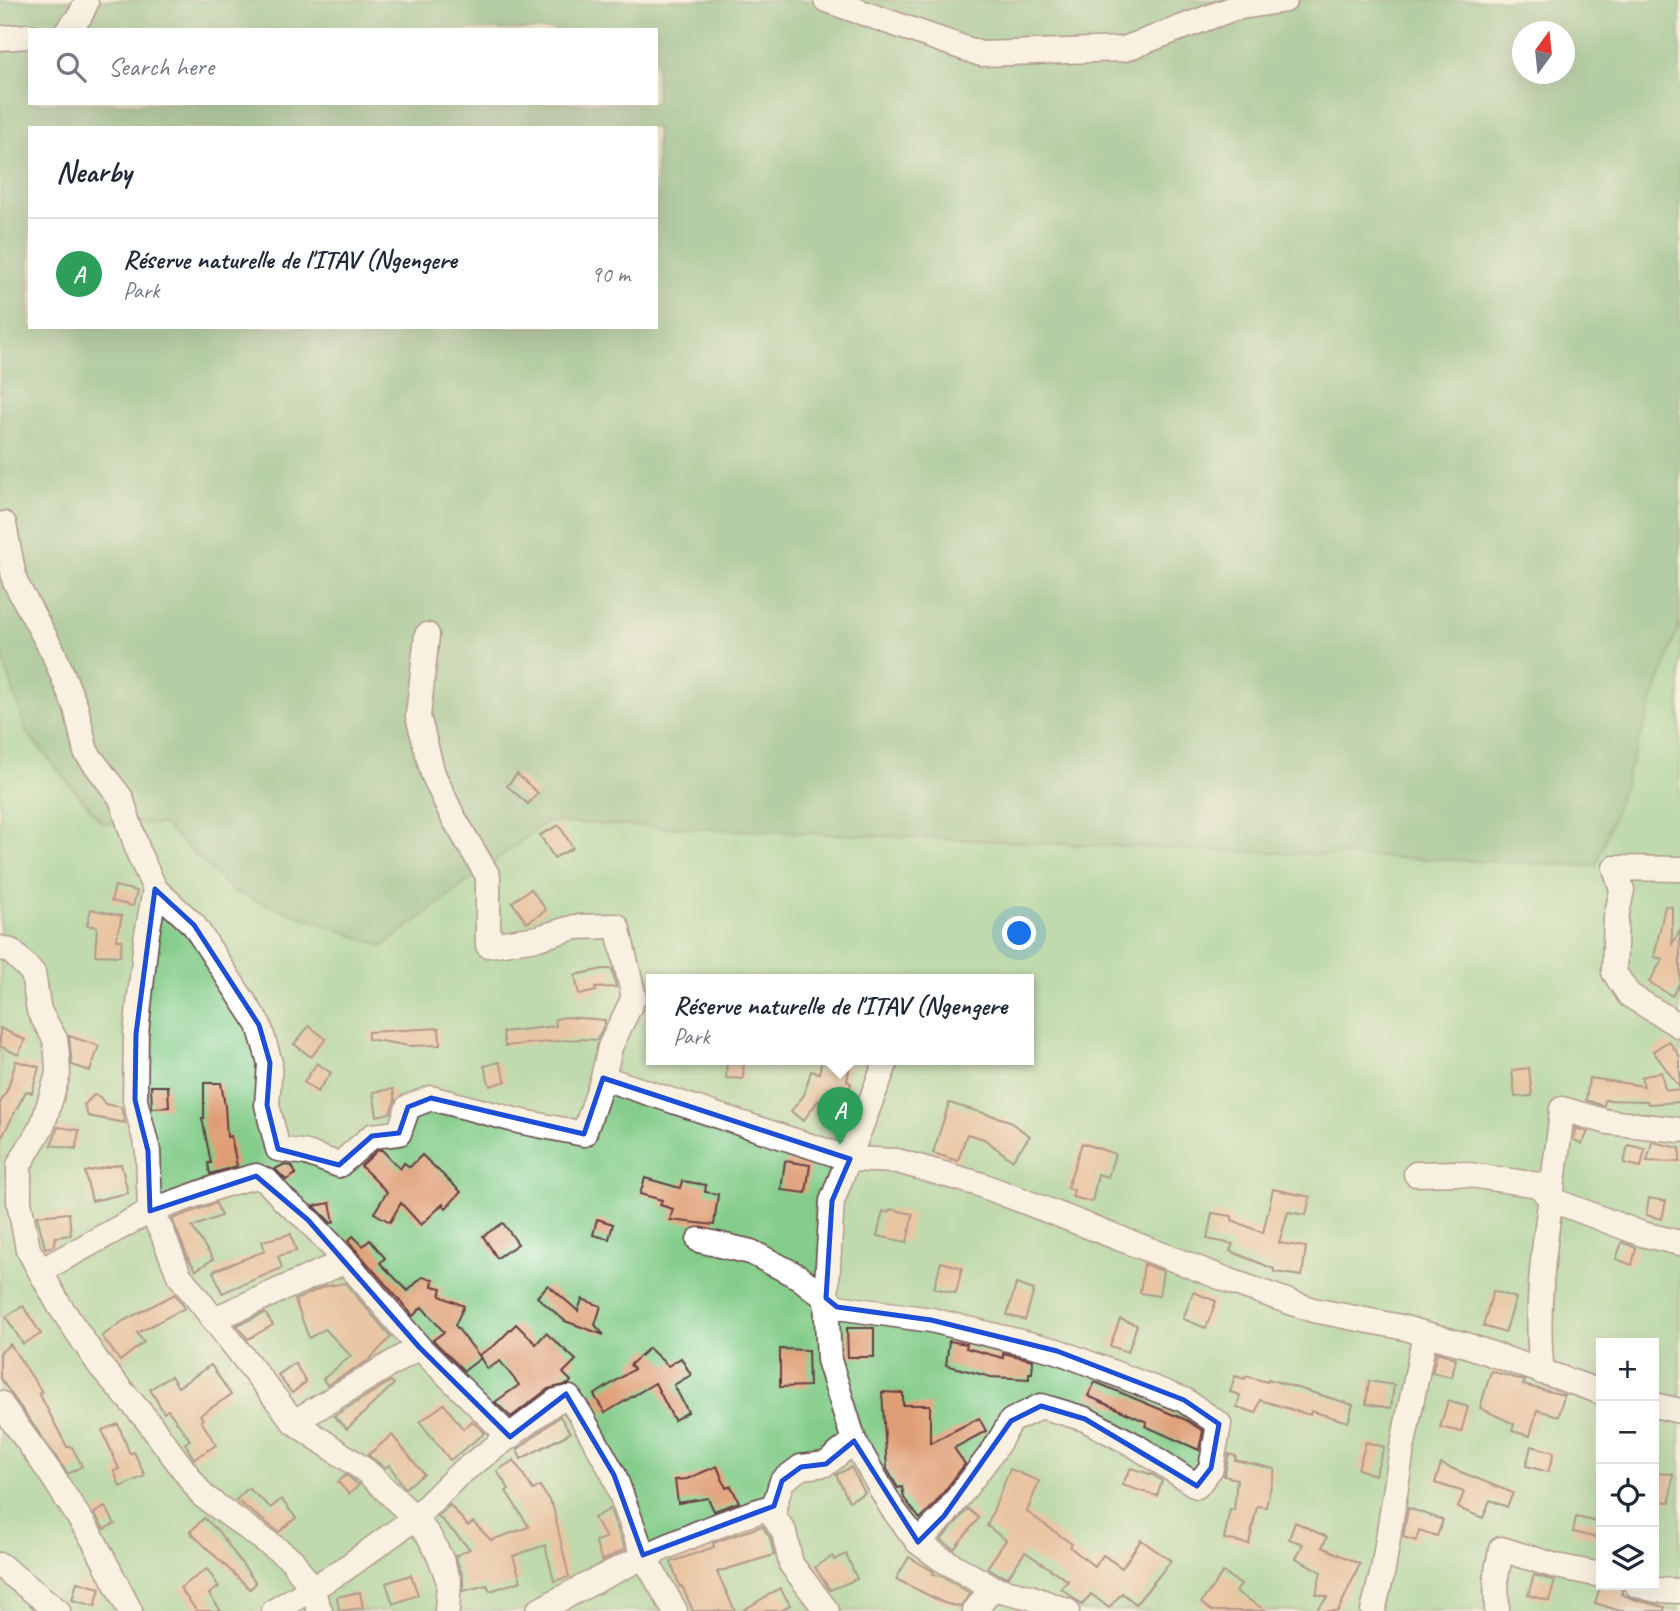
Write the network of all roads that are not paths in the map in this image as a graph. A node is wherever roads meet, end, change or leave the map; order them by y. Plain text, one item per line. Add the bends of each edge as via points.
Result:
1 (826, 0) edge
2 (1285, 0) edge
3 (86, 3) dead end
4 (70, 28) edge
5 (28, 36) edge
6 (0, 38) edge
7 (4, 524) dead end
8 (427, 635) dead end
9 (1680, 869) edge
10 (155, 890) junction
11 (0, 948) edge
12 (1680, 1026) edge
13 (885, 1065) edge
14 (603, 1078) junction
15 (1680, 1130) edge
16 (850, 1159) junction
17 (1416, 1174) dead end
18 (1550, 1199) junction
19 (150, 1210) junction
20 (699, 1240) dead end
21 (1680, 1243) edge
22 (346, 1261) junction
23 (40, 1271) junction
24 (826, 1298) junction
25 (214, 1319) junction
26 (1425, 1334) junction
27 (419, 1347) junction
28 (1542, 1372) junction
29 (1596, 1390) edge
30 (0, 1403) edge
31 (1659, 1406) edge
32 (1680, 1411) edge
33 (294, 1422) junction
34 (510, 1437) junction
35 (854, 1441) junction
36 (774, 1506) junction
37 (415, 1518) junction
38 (918, 1542) junction
39 (643, 1555) junction
40 (0, 1565) edge
41 (1596, 1573) edge
42 (311, 1588) junction
43 (992, 1588) junction
44 (1657, 1590) edge
45 (1680, 1591) edge
46 (1040, 1606) edge
47 (58, 1611) edge
48 (130, 1611) edge
49 (274, 1611) edge
50 (320, 1611) edge
51 (447, 1611) edge
52 (538, 1611) edge
53 (675, 1611) edge
54 (827, 1611) edge
55 (975, 1611) edge
56 (1067, 1611) edge
57 (1373, 1611) edge
58 (1497, 1611) edge

1 - 2 street via 981,54 1124,49 1234,8
3 - 4 street
5 - 6 street
7 - 10 street via 15,582 53,652 76,708 86,752 121,798
8 - 14 street via 418,716 433,774 488,876 488,945 575,927 617,926 634,997 610,1047
9 - 12 street via 1615,868 1622,891 1614,972 1629,995
10 - 14 street via 194,925 259,1026 270,1063 267,1105 278,1149 307,1153 339,1166 372,1136 399,1133 408,1107 431,1098 584,1135
10 - 19 street via 136,1034 135,1100 148,1151
11 - 23 street via 11,951 33,973 39,1012 55,1039 57,1054 58,1074 43,1124 19,1165 19,1202 28,1249
13 - 16 street
14 - 16 street
15 - 18 street via 1608,1122 1562,1109
16 - 24 street via 832,1201
16 - 26 street via 897,1161 979,1184 1313,1310
17 - 18 street via 1456,1173 1538,1185
18 - 21 street via 1642,1234
18 - 28 street via 1538,1339
19 - 22 street via 256,1176 267,1181
19 - 23 street
19 - 25 street via 179,1275
20 - 24 street via 751,1252 799,1276
22 - 25 street
22 - 27 street
23 - 42 street via 101,1367 204,1496 292,1560
24 - 35 street via 829,1360
24 - 38 street via 837,1307 931,1320 1056,1351 1184,1400 1219,1424 1211,1468 1197,1486 1085,1419 1041,1406 1011,1421 944,1516
25 - 33 street
26 - 28 street
26 - 57 street
27 - 33 street
27 - 34 street
28 - 29 street
30 - 48 street via 94,1541
31 - 32 street
33 - 37 street via 366,1471
34 - 37 street via 458,1475
34 - 39 street via 556,1401 569,1398 614,1475
35 - 36 street via 826,1464 801,1467 782,1481
35 - 38 street via 892,1508
36 - 39 street
36 - 54 street via 791,1564
37 - 42 street
37 - 51 street via 440,1557 449,1582
38 - 43 street
39 - 52 street
39 - 53 street
40 - 47 street
41 - 58 street via 1501,1549
42 - 49 street
42 - 50 street
43 - 46 street
43 - 55 street
44 - 45 street
46 - 56 street

